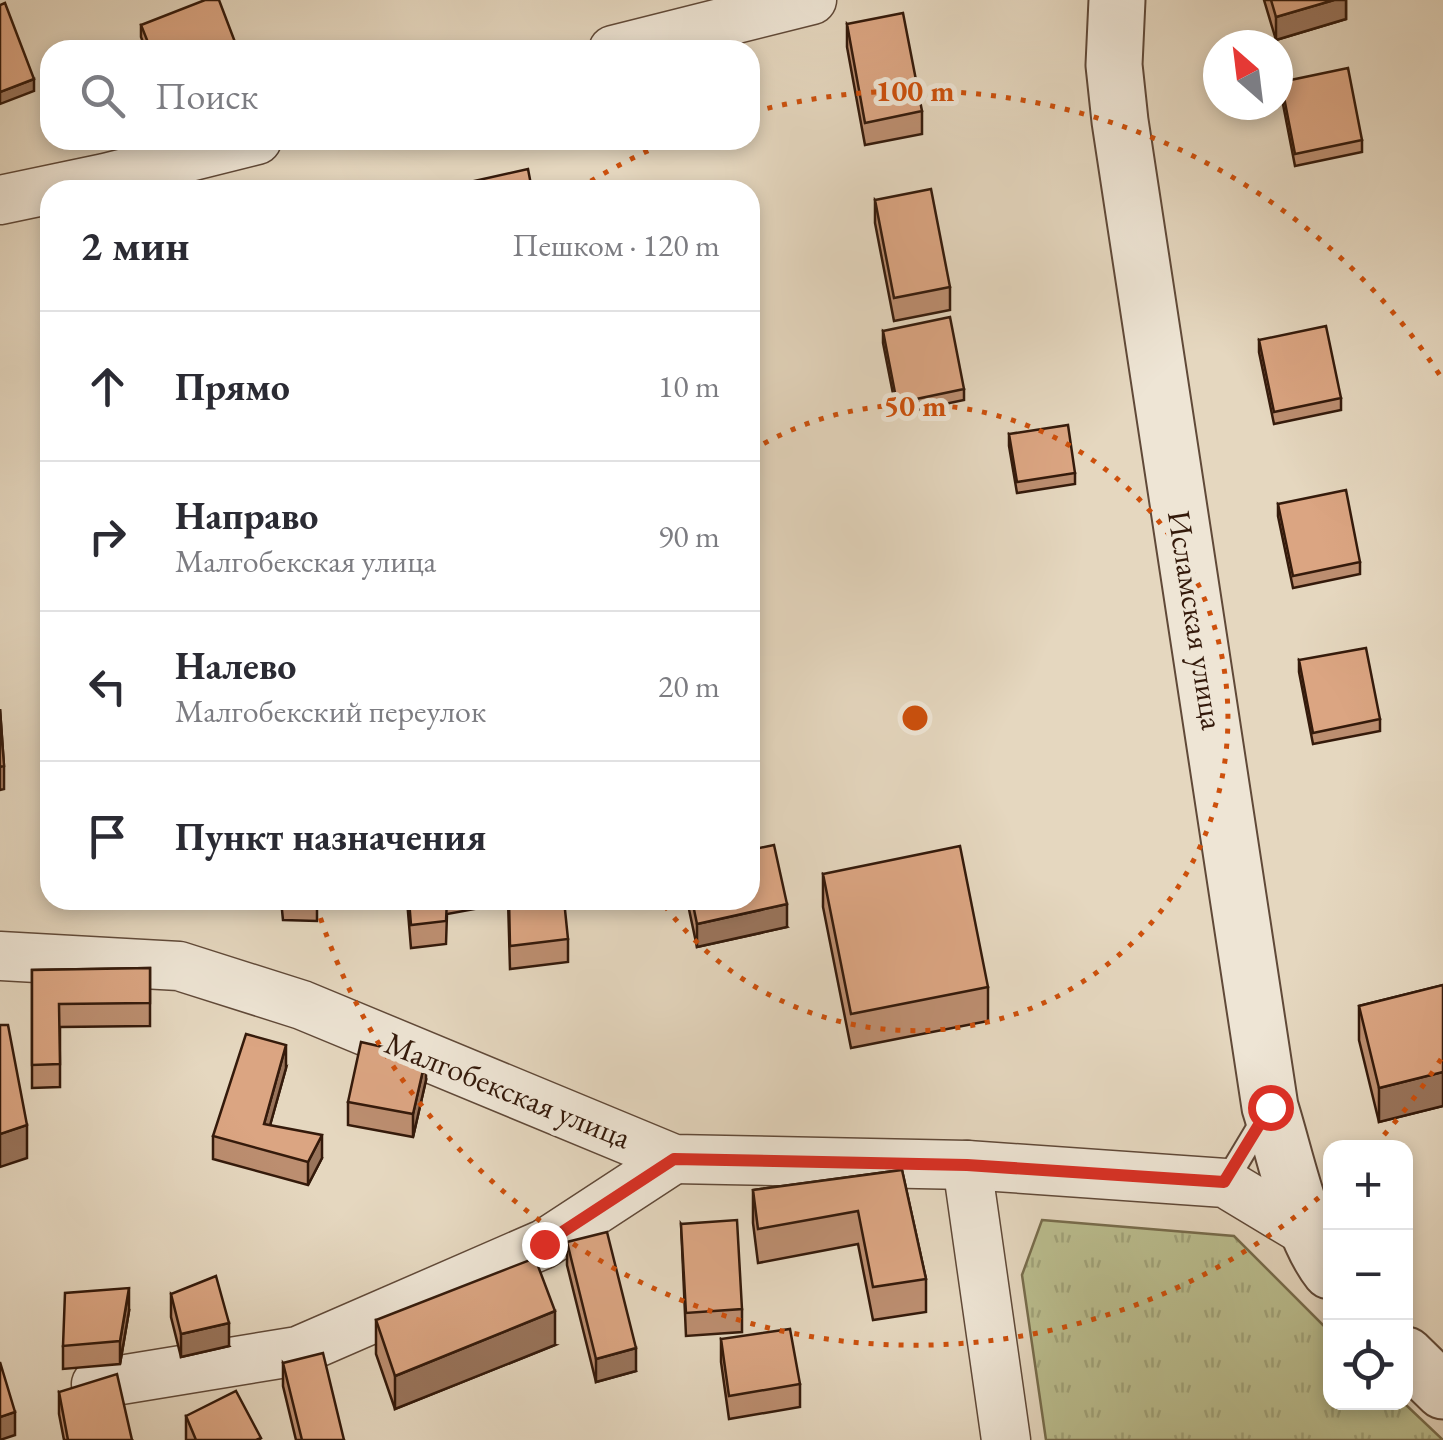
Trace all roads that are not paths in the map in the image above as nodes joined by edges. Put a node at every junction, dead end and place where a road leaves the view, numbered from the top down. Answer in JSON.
{"nodes":[{"id":1,"x":812,"y":0,"type":"edge"},
{"id":2,"x":1116,"y":0,"type":"edge"},
{"id":3,"x":654,"y":40,"type":"edge"},
{"id":4,"x":217,"y":150,"type":"edge"},
{"id":5,"x":95,"y":180,"type":"edge"},
{"id":6,"x":40,"y":192,"type":"edge"},
{"id":7,"x":0,"y":200,"type":"edge"},
{"id":8,"x":0,"y":956,"type":"edge"},
{"id":9,"x":1270,"y":1107,"type":"junction"},
{"id":10,"x":674,"y":1159,"type":"junction"},
{"id":11,"x":967,"y":1165,"type":"junction"},
{"id":12,"x":1224,"y":1182,"type":"junction"},
{"id":13,"x":1320,"y":1252,"type":"edge"},
{"id":14,"x":96,"y":1384,"type":"edge"},
{"id":15,"x":1006,"y":1440,"type":"edge"}],
"edges":[{"from":1,"to":3,"type":"street"},
{"from":2,"to":9,"type":"street","name":"Исламская улица"},
{"from":4,"to":5,"type":"street"},
{"from":6,"to":7,"type":"street"},
{"from":8,"to":10,"type":"street","name":"Малгобекская улица"},
{"from":9,"to":12,"type":"lane"},
{"from":9,"to":13,"type":"street","name":"Исламская улица"},
{"from":10,"to":11,"type":"street","name":"Малгобекская улица"},
{"from":10,"to":14,"type":"street"},
{"from":11,"to":12,"type":"street","name":"Малгобекская улица"},
{"from":11,"to":15,"type":"street"},
{"from":12,"to":13,"type":"street","name":"Малгобекская улица"}]}
